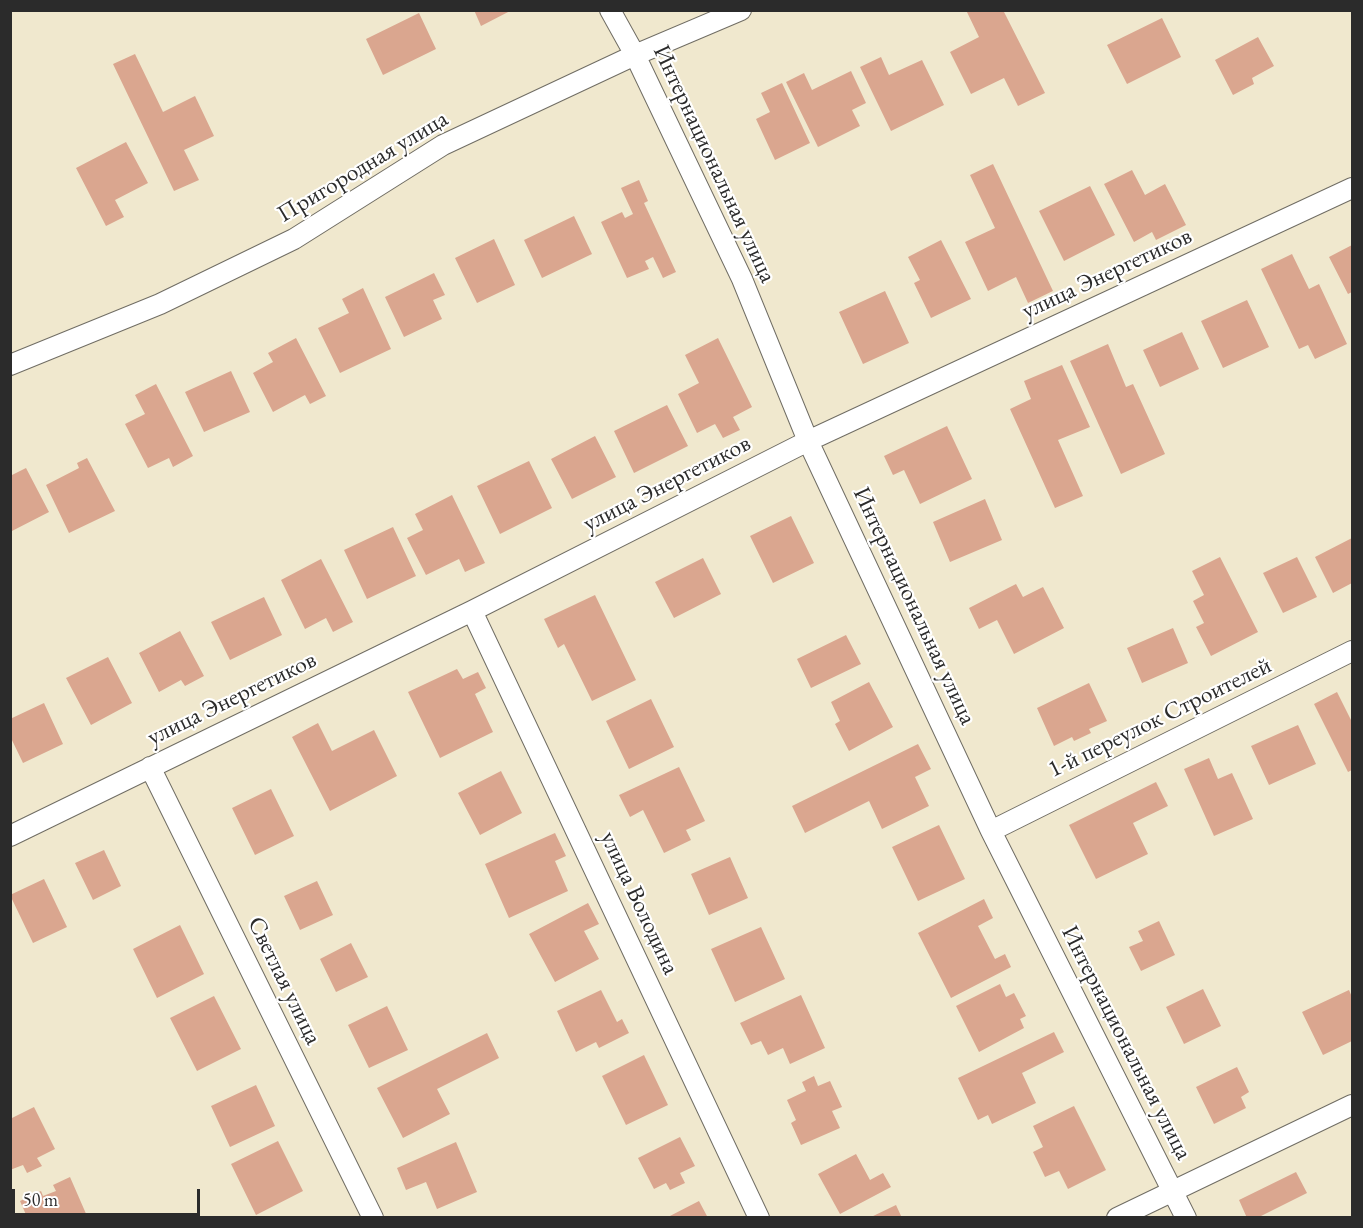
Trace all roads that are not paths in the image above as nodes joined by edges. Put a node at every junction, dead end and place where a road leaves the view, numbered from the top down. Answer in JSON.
{"nodes":[{"id":1,"x":610,"y":10,"type":"edge"},
{"id":2,"x":741,"y":10,"type":"edge"},
{"id":3,"x":635,"y":56,"type":"junction"},
{"id":4,"x":1353,"y":188,"type":"edge"},
{"id":5,"x":10,"y":365,"type":"edge"},
{"id":6,"x":808,"y":441,"type":"junction"},
{"id":7,"x":472,"y":611,"type":"junction"},
{"id":8,"x":1353,"y":651,"type":"edge"},
{"id":9,"x":150,"y":767,"type":"junction"},
{"id":10,"x":991,"y":831,"type":"junction"},
{"id":11,"x":10,"y":836,"type":"edge"},
{"id":12,"x":1353,"y":1105,"type":"edge"},
{"id":13,"x":1172,"y":1190,"type":"junction"},
{"id":14,"x":373,"y":1218,"type":"edge"},
{"id":15,"x":759,"y":1218,"type":"edge"},
{"id":16,"x":1117,"y":1218,"type":"edge"},
{"id":17,"x":1186,"y":1218,"type":"edge"}],
"edges":[{"from":1,"to":3,"type":"street","name":"Интернациональная улица"},
{"from":2,"to":3,"type":"street","name":"Пригородная улица"},
{"from":3,"to":5,"type":"street","name":"Пригородная улица"},
{"from":3,"to":6,"type":"street","name":"Интернациональная улица"},
{"from":4,"to":6,"type":"street","name":"улица Энергетиков"},
{"from":6,"to":7,"type":"street","name":"улица Энергетиков"},
{"from":6,"to":10,"type":"street","name":"Интернациональная улица"},
{"from":7,"to":9,"type":"street","name":"улица Энергетиков"},
{"from":7,"to":15,"type":"street","name":"улица Володина"},
{"from":8,"to":10,"type":"street","name":"1-й переулок Строителей"},
{"from":9,"to":11,"type":"street","name":"улица Энергетиков"},
{"from":9,"to":14,"type":"street","name":"Светлая улица"},
{"from":10,"to":13,"type":"street","name":"Интернациональная улица"},
{"from":12,"to":13,"type":"street"},
{"from":13,"to":16,"type":"street"},
{"from":13,"to":17,"type":"street","name":"Интернациональная улица"}]}
